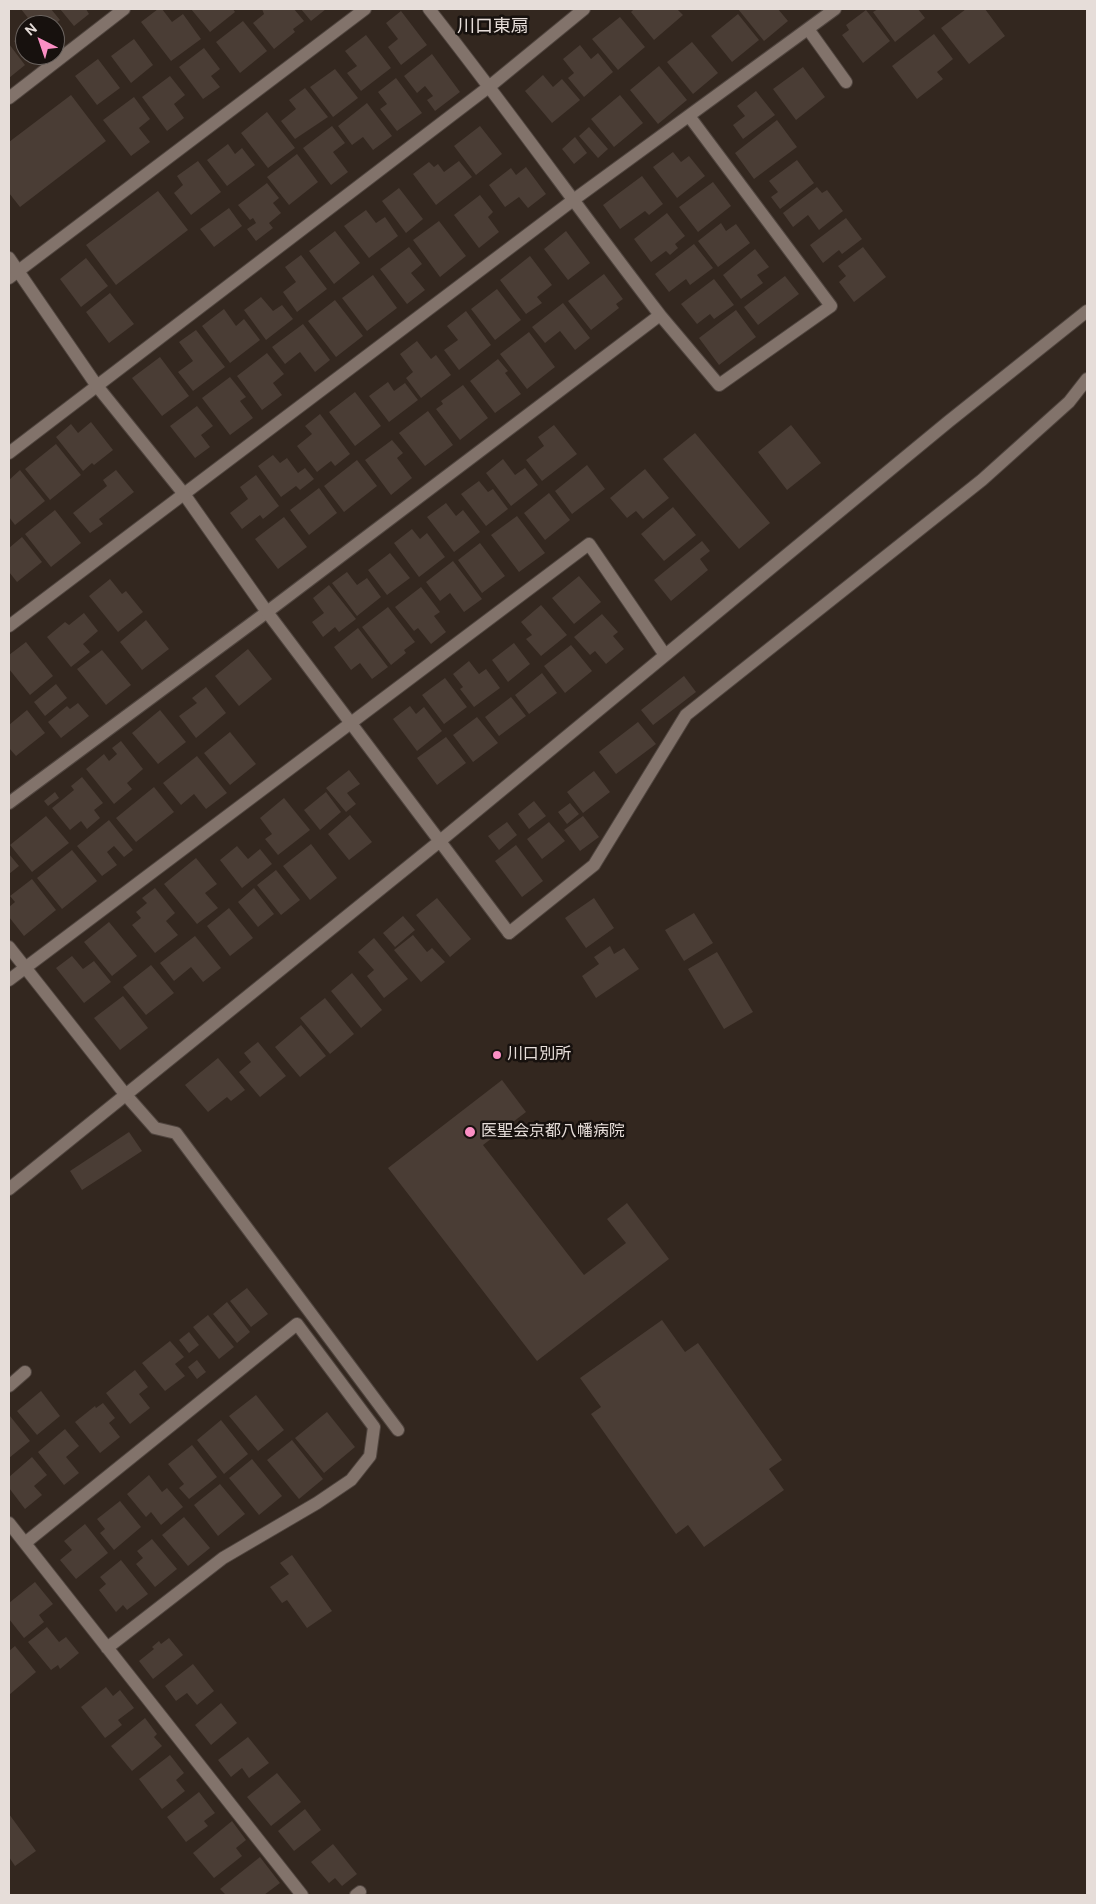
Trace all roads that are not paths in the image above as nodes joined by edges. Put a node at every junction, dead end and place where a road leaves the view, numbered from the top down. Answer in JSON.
{"nodes":[{"id":1,"x":124,"y":9,"type":"edge"},
{"id":2,"x":365,"y":9,"type":"edge"},
{"id":3,"x":429,"y":9,"type":"edge"},
{"id":4,"x":584,"y":9,"type":"edge"},
{"id":5,"x":835,"y":9,"type":"edge"},
{"id":6,"x":808,"y":29,"type":"junction"},
{"id":7,"x":846,"y":82,"type":"dead end"},
{"id":8,"x":490,"y":86,"type":"junction"},
{"id":9,"x":9,"y":98,"type":"edge"},
{"id":10,"x":689,"y":116,"type":"junction"},
{"id":11,"x":572,"y":202,"type":"junction"},
{"id":12,"x":9,"y":258,"type":"edge"},
{"id":13,"x":14,"y":274,"type":"edge"},
{"id":14,"x":1087,"y":311,"type":"edge"},
{"id":15,"x":660,"y":315,"type":"junction"},
{"id":16,"x":1087,"y":379,"type":"edge"},
{"id":17,"x":97,"y":386,"type":"junction"},
{"id":18,"x":9,"y":453,"type":"edge"},
{"id":19,"x":184,"y":494,"type":"junction"},
{"id":20,"x":267,"y":612,"type":"junction"},
{"id":21,"x":9,"y":626,"type":"edge"},
{"id":22,"x":665,"y":655,"type":"junction"},
{"id":23,"x":351,"y":725,"type":"junction"},
{"id":24,"x":9,"y":803,"type":"edge"},
{"id":25,"x":440,"y":841,"type":"junction"},
{"id":26,"x":9,"y":947,"type":"edge"},
{"id":27,"x":25,"y":968,"type":"junction"},
{"id":28,"x":9,"y":980,"type":"edge"},
{"id":29,"x":126,"y":1094,"type":"junction"},
{"id":30,"x":9,"y":1189,"type":"edge"},
{"id":31,"x":25,"y":1372,"type":"dead end"},
{"id":32,"x":9,"y":1386,"type":"edge"},
{"id":33,"x":398,"y":1430,"type":"dead end"},
{"id":34,"x":9,"y":1522,"type":"edge"},
{"id":35,"x":25,"y":1543,"type":"junction"},
{"id":36,"x":107,"y":1648,"type":"junction"},
{"id":37,"x":302,"y":1895,"type":"edge"}],
"edges":[{"from":1,"to":9,"type":"street"},
{"from":2,"to":13,"type":"street"},
{"from":3,"to":8,"type":"street"},
{"from":4,"to":8,"type":"street"},
{"from":5,"to":6,"type":"street"},
{"from":6,"to":7,"type":"street"},
{"from":6,"to":10,"type":"street"},
{"from":8,"to":11,"type":"street"},
{"from":8,"to":17,"type":"street"},
{"from":10,"to":11,"type":"street"},
{"from":10,"to":15,"type":"street"},
{"from":11,"to":15,"type":"street"},
{"from":11,"to":19,"type":"street"},
{"from":12,"to":13,"type":"street"},
{"from":13,"to":17,"type":"street"},
{"from":14,"to":22,"type":"street"},
{"from":15,"to":20,"type":"street"},
{"from":16,"to":25,"type":"street"},
{"from":17,"to":18,"type":"street"},
{"from":17,"to":19,"type":"street"},
{"from":19,"to":20,"type":"street"},
{"from":19,"to":21,"type":"street"},
{"from":20,"to":23,"type":"street"},
{"from":20,"to":24,"type":"street"},
{"from":22,"to":23,"type":"street"},
{"from":22,"to":25,"type":"street"},
{"from":23,"to":25,"type":"street"},
{"from":23,"to":27,"type":"street"},
{"from":25,"to":29,"type":"street"},
{"from":26,"to":27,"type":"street"},
{"from":27,"to":28,"type":"street"},
{"from":27,"to":29,"type":"street"},
{"from":29,"to":30,"type":"street"},
{"from":29,"to":33,"type":"street"},
{"from":31,"to":32,"type":"street"},
{"from":34,"to":35,"type":"street"},
{"from":35,"to":36,"type":"street"},
{"from":35,"to":36,"type":"street"},
{"from":36,"to":37,"type":"street"}]}
